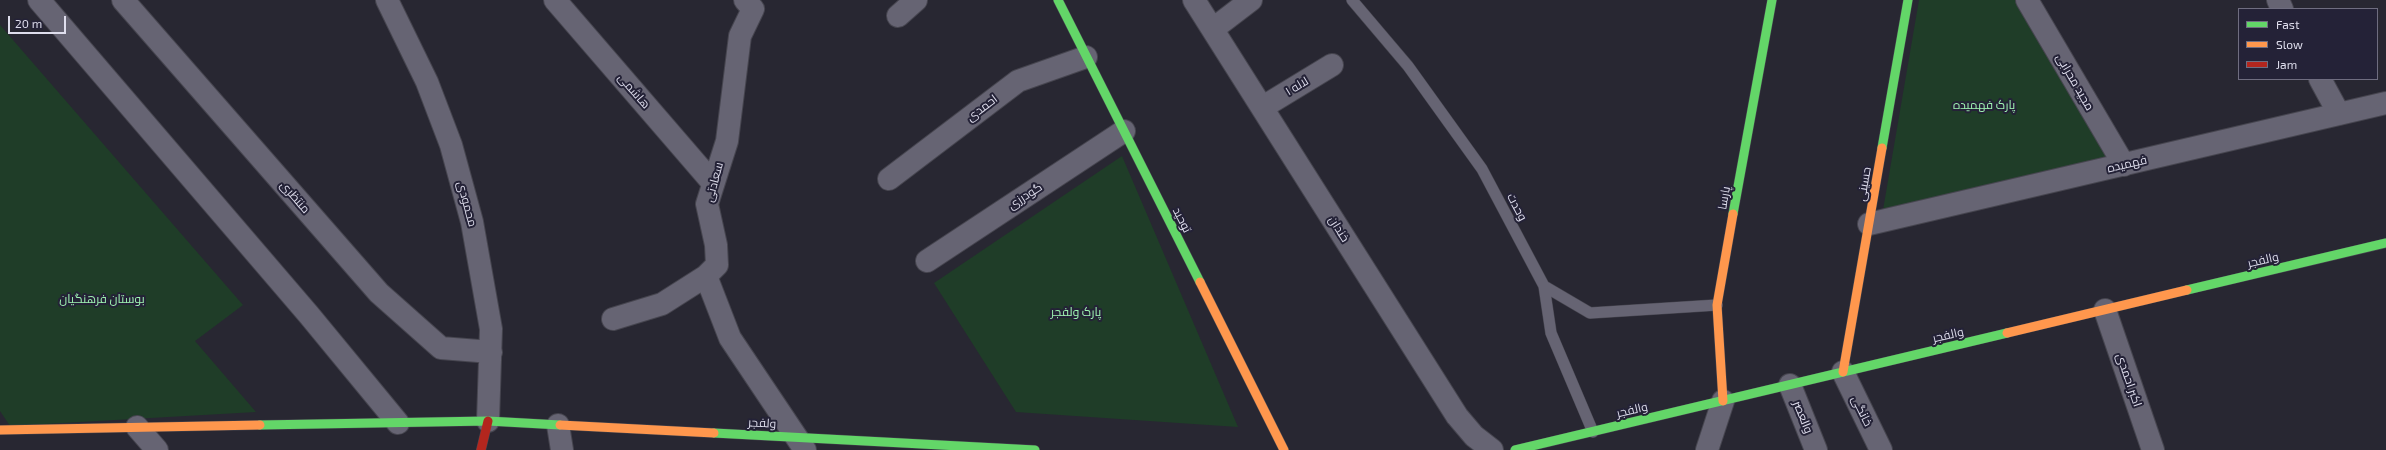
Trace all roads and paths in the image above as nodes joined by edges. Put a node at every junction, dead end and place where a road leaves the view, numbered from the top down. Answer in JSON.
{"nodes":[{"id":1,"x":39,"y":0,"type":"edge"},
{"id":2,"x":123,"y":0,"type":"edge"},
{"id":3,"x":387,"y":0,"type":"edge"},
{"id":4,"x":556,"y":0,"type":"edge"},
{"id":5,"x":916,"y":0,"type":"edge"},
{"id":6,"x":1058,"y":0,"type":"edge"},
{"id":7,"x":1194,"y":0,"type":"edge"},
{"id":8,"x":1251,"y":0,"type":"edge"},
{"id":9,"x":1352,"y":0,"type":"edge"},
{"id":10,"x":1772,"y":0,"type":"edge"},
{"id":11,"x":1908,"y":0,"type":"edge"},
{"id":12,"x":2027,"y":0,"type":"edge"},
{"id":13,"x":749,"y":4,"type":"edge"},
{"id":14,"x":898,"y":16,"type":"dead end"},
{"id":15,"x":1213,"y":29,"type":"junction"},
{"id":16,"x":1086,"y":57,"type":"junction"},
{"id":17,"x":1332,"y":65,"type":"dead end"},
{"id":18,"x":2321,"y":80,"type":"edge"},
{"id":19,"x":2386,"y":103,"type":"edge"},
{"id":20,"x":1263,"y":107,"type":"junction"},
{"id":21,"x":2339,"y":114,"type":"junction"},
{"id":22,"x":1124,"y":131,"type":"junction"},
{"id":23,"x":2124,"y":165,"type":"junction"},
{"id":24,"x":888,"y":180,"type":"dead end"},
{"id":25,"x":712,"y":182,"type":"junction"},
{"id":26,"x":1869,"y":224,"type":"junction"},
{"id":27,"x":2386,"y":243,"type":"edge"},
{"id":28,"x":927,"y":261,"type":"dead end"},
{"id":29,"x":706,"y":276,"type":"junction"},
{"id":30,"x":1544,"y":286,"type":"junction"},
{"id":31,"x":1717,"y":305,"type":"junction"},
{"id":32,"x":2105,"y":310,"type":"junction"},
{"id":33,"x":613,"y":319,"type":"dead end"},
{"id":34,"x":491,"y":352,"type":"junction"},
{"id":35,"x":1843,"y":372,"type":"junction"},
{"id":36,"x":1790,"y":385,"type":"junction"},
{"id":37,"x":1723,"y":401,"type":"junction"},
{"id":38,"x":488,"y":421,"type":"junction"},
{"id":39,"x":398,"y":422,"type":"junction"},
{"id":40,"x":558,"y":425,"type":"junction"},
{"id":41,"x":3,"y":426,"type":"edge"},
{"id":42,"x":137,"y":427,"type":"junction"},
{"id":43,"x":1593,"y":432,"type":"junction"},
{"id":44,"x":800,"y":444,"type":"edge"},
{"id":45,"x":905,"y":446,"type":"edge"},
{"id":46,"x":157,"y":450,"type":"edge"},
{"id":47,"x":481,"y":450,"type":"edge"},
{"id":48,"x":562,"y":450,"type":"edge"},
{"id":49,"x":1035,"y":450,"type":"edge"},
{"id":50,"x":1284,"y":450,"type":"edge"},
{"id":51,"x":1492,"y":450,"type":"edge"},
{"id":52,"x":1515,"y":450,"type":"edge"},
{"id":53,"x":1708,"y":450,"type":"edge"},
{"id":54,"x":1816,"y":450,"type":"edge"},
{"id":55,"x":1881,"y":450,"type":"edge"},
{"id":56,"x":2153,"y":450,"type":"edge"}],
"edges":[{"from":1,"to":39,"type":"street"},
{"from":2,"to":34,"type":"street","name":"منتظری"},
{"from":3,"to":34,"type":"street","name":"محمودی"},
{"from":4,"to":25,"type":"street","name":"هاشمی"},
{"from":5,"to":14,"type":"street"},
{"from":6,"to":16,"type":"street","name":"توحید"},
{"from":7,"to":15,"type":"street","name":"خندان"},
{"from":8,"to":15,"type":"street"},
{"from":9,"to":30,"type":"lane","name":"وحدت"},
{"from":10,"to":31,"type":"street","name":"پارسا"},
{"from":11,"to":26,"type":"street","name":"حسینی"},
{"from":12,"to":23,"type":"street","name":"مجید محرابی"},
{"from":13,"to":25,"type":"street","name":"سعادتی"},
{"from":15,"to":20,"type":"street","name":"خندان"},
{"from":16,"to":22,"type":"street","name":"توحید"},
{"from":16,"to":24,"type":"street","name":"احمدی"},
{"from":17,"to":20,"type":"street","name":"لاله ۱"},
{"from":18,"to":21,"type":"street"},
{"from":19,"to":21,"type":"street","name":"فهمیده"},
{"from":20,"to":51,"type":"street","name":"خندان"},
{"from":21,"to":23,"type":"street","name":"فهمیده"},
{"from":22,"to":28,"type":"street","name":"گودرزی"},
{"from":22,"to":50,"type":"street","name":"توحید"},
{"from":23,"to":26,"type":"street","name":"فهمیده"},
{"from":25,"to":29,"type":"street","name":"سعادتی"},
{"from":26,"to":35,"type":"street","name":"حسینی"},
{"from":27,"to":32,"type":"street","name":"والفجر"},
{"from":29,"to":33,"type":"street","name":"سعادتی"},
{"from":29,"to":44,"type":"street"},
{"from":30,"to":31,"type":"lane"},
{"from":30,"to":43,"type":"lane"},
{"from":31,"to":37,"type":"street","name":"پارسا"},
{"from":32,"to":35,"type":"street","name":"والفجر"},
{"from":32,"to":56,"type":"street","name":"اکبر احمدی"},
{"from":34,"to":38,"type":"street","name":"محمودی"},
{"from":35,"to":36,"type":"street","name":"والفجر"},
{"from":35,"to":55,"type":"street","name":"خانگی"},
{"from":36,"to":37,"type":"street","name":"والفجر"},
{"from":36,"to":54,"type":"street","name":"والعصر"},
{"from":37,"to":43,"type":"street","name":"والفجر"},
{"from":37,"to":53,"type":"street"},
{"from":38,"to":39,"type":"street","name":"ولفجر"},
{"from":38,"to":40,"type":"street","name":"ولفجر"},
{"from":38,"to":47,"type":"street"},
{"from":39,"to":42,"type":"street","name":"ولفجر"},
{"from":40,"to":44,"type":"street","name":"ولفجر"},
{"from":40,"to":48,"type":"street"},
{"from":41,"to":42,"type":"street","name":"ولفجر"},
{"from":42,"to":46,"type":"street"},
{"from":43,"to":52,"type":"street","name":"والفجر"},
{"from":44,"to":45,"type":"street","name":"ولفجر"},
{"from":45,"to":49,"type":"street","name":"ولفجر"}]}
